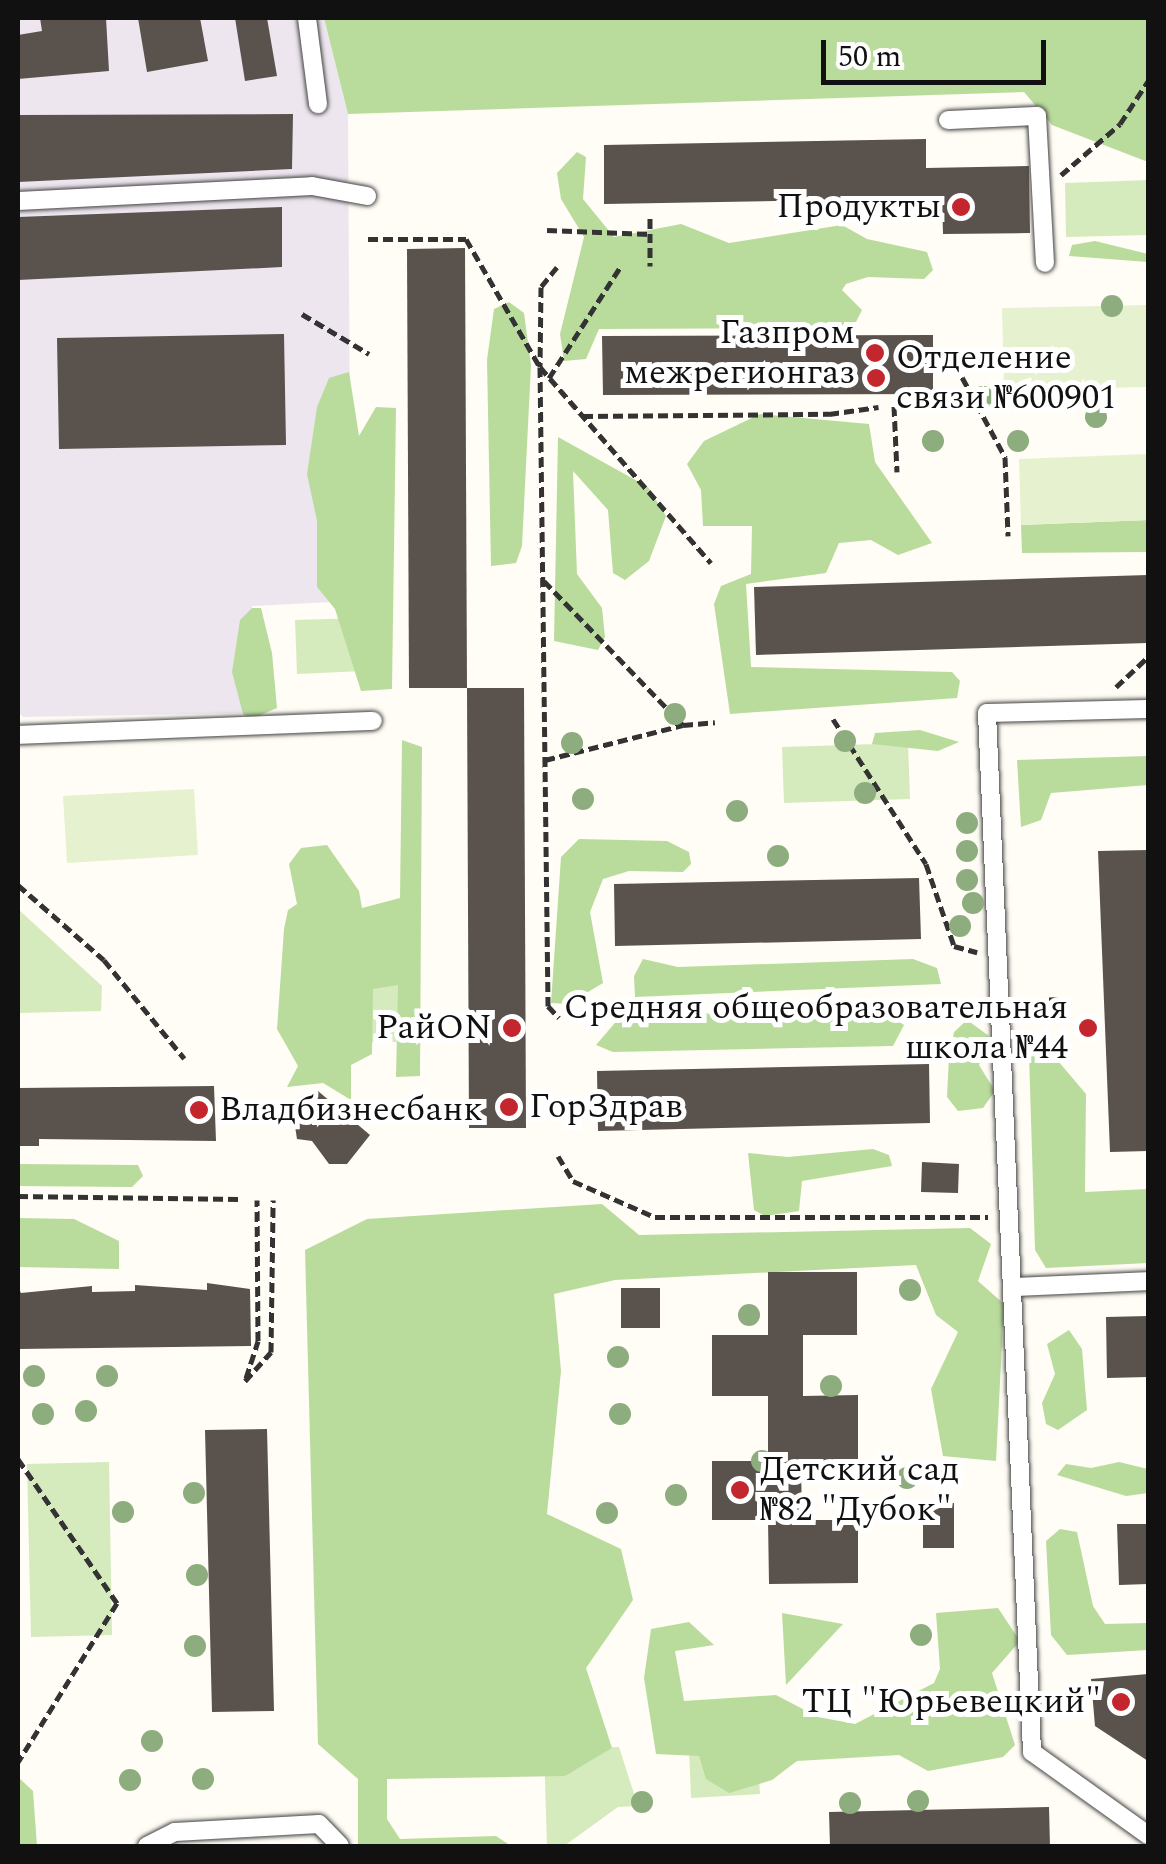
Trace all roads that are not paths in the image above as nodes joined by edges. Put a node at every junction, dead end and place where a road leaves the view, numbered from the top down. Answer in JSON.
{"nodes":[{"id":1,"x":307,"y":18,"type":"edge"},
{"id":2,"x":318,"y":104,"type":"dead end"},
{"id":3,"x":948,"y":120,"type":"dead end"},
{"id":4,"x":367,"y":196,"type":"dead end"},
{"id":5,"x":18,"y":200,"type":"edge"},
{"id":6,"x":1045,"y":263,"type":"dead end"},
{"id":7,"x":1148,"y":709,"type":"edge"},
{"id":8,"x":373,"y":721,"type":"dead end"},
{"id":9,"x":18,"y":735,"type":"edge"},
{"id":10,"x":1148,"y":1281,"type":"edge"},
{"id":11,"x":1013,"y":1287,"type":"junction"},
{"id":12,"x":1148,"y":1835,"type":"edge"},
{"id":13,"x":148,"y":1846,"type":"edge"},
{"id":14,"x":340,"y":1846,"type":"edge"}],
"edges":[{"from":1,"to":2,"type":"lane"},
{"from":3,"to":6,"type":"lane"},
{"from":4,"to":5,"type":"lane"},
{"from":7,"to":11,"type":"lane"},
{"from":8,"to":9,"type":"lane"},
{"from":10,"to":11,"type":"lane"},
{"from":11,"to":12,"type":"lane"},
{"from":13,"to":14,"type":"lane"}]}
